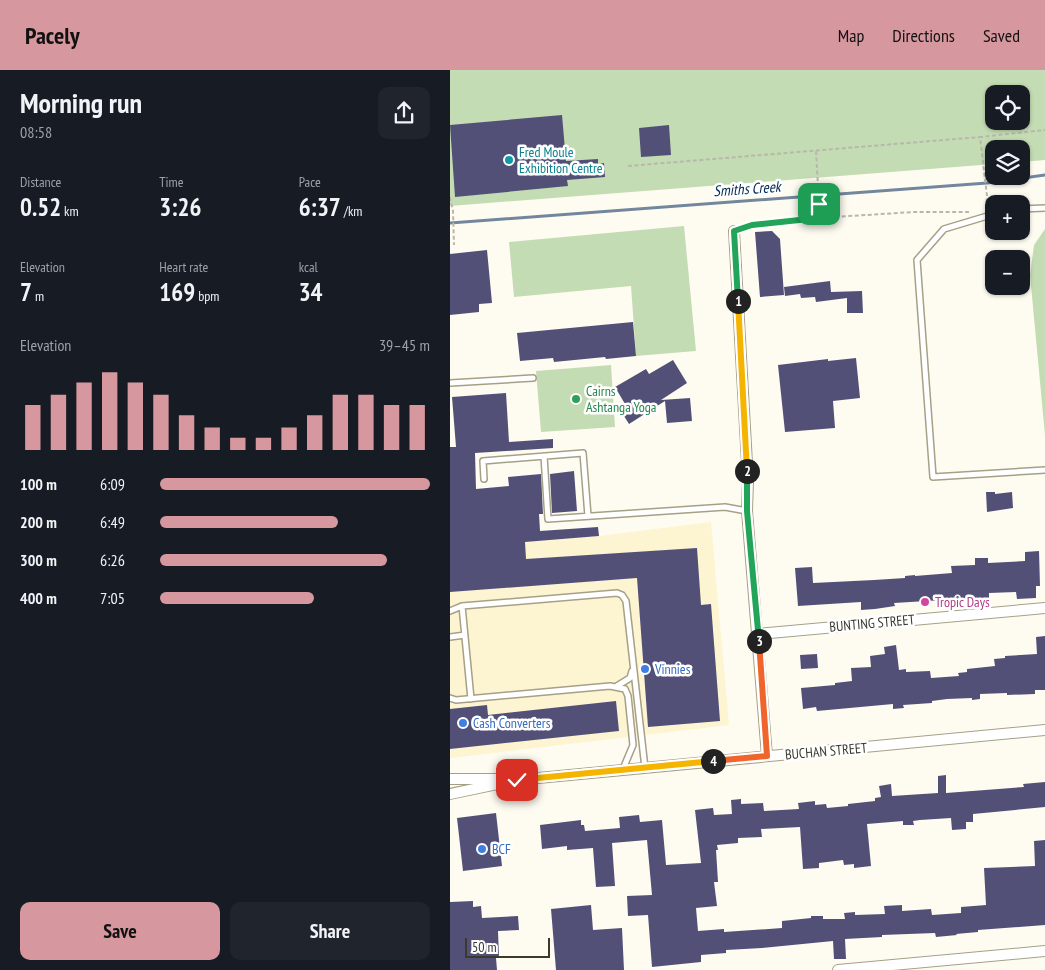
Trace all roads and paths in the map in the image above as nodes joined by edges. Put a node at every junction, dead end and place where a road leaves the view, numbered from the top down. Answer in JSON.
{"nodes":[{"id":1,"x":1045,"y":130,"type":"edge"},
{"id":2,"x":980,"y":138,"type":"junction"},
{"id":3,"x":816,"y":151,"type":"junction"},
{"id":4,"x":628,"y":166,"type":"dead end"},
{"id":5,"x":987,"y":195,"type":"edge"},
{"id":6,"x":450,"y":197,"type":"edge"},
{"id":7,"x":1045,"y":208,"type":"edge"},
{"id":8,"x":1030,"y":209,"type":"edge"},
{"id":9,"x":977,"y":212,"type":"dead end"},
{"id":10,"x":985,"y":217,"type":"edge"},
{"id":11,"x":818,"y":218,"type":"junction"},
{"id":12,"x":734,"y":231,"type":"joint"},
{"id":13,"x":454,"y":245,"type":"dead end"},
{"id":14,"x":533,"y":378,"type":"dead end"},
{"id":15,"x":450,"y":383,"type":"edge"},
{"id":16,"x":544,"y":456,"type":"junction"},
{"id":17,"x":1045,"y":470,"type":"edge"},
{"id":18,"x":484,"y":479,"type":"dead end"},
{"id":19,"x":747,"y":511,"type":"junction"},
{"id":20,"x":588,"y":516,"type":"junction"},
{"id":21,"x":462,"y":606,"type":"junction"},
{"id":22,"x":1045,"y":608,"type":"edge"},
{"id":23,"x":450,"y":611,"type":"edge"},
{"id":24,"x":758,"y":634,"type":"junction"},
{"id":25,"x":465,"y":635,"type":"junction"},
{"id":26,"x":450,"y":637,"type":"edge"},
{"id":27,"x":633,"y":668,"type":"junction"},
{"id":28,"x":617,"y":686,"type":"junction"},
{"id":29,"x":450,"y":698,"type":"edge"},
{"id":30,"x":471,"y":699,"type":"junction"},
{"id":31,"x":1045,"y":730,"type":"edge"},
{"id":32,"x":767,"y":756,"type":"junction"},
{"id":33,"x":644,"y":768,"type":"junction"},
{"id":34,"x":623,"y":770,"type":"junction"},
{"id":35,"x":450,"y":779,"type":"edge"},
{"id":36,"x":517,"y":780,"type":"junction"},
{"id":37,"x":450,"y":794,"type":"edge"},
{"id":38,"x":1045,"y":951,"type":"edge"},
{"id":39,"x":838,"y":970,"type":"edge"}],
"edges":[{"from":1,"to":2,"type":"path"},
{"from":2,"to":3,"type":"path"},
{"from":2,"to":5,"type":"path"},
{"from":3,"to":4,"type":"path"},
{"from":3,"to":11,"type":"path"},
{"from":6,"to":13,"type":"path"},
{"from":7,"to":8,"type":"lane"},
{"from":9,"to":11,"type":"path"},
{"from":10,"to":17,"type":"lane"},
{"from":11,"to":12,"type":"path"},
{"from":12,"to":19,"type":"street"},
{"from":14,"to":15,"type":"lane"},
{"from":16,"to":18,"type":"lane"},
{"from":16,"to":20,"type":"lane"},
{"from":16,"to":20,"type":"lane"},
{"from":19,"to":20,"type":"lane"},
{"from":19,"to":24,"type":"street"},
{"from":21,"to":23,"type":"lane"},
{"from":21,"to":25,"type":"lane"},
{"from":21,"to":27,"type":"lane"},
{"from":22,"to":24,"type":"street","name":"BUNTING STREET"},
{"from":24,"to":32,"type":"street"},
{"from":25,"to":26,"type":"lane"},
{"from":25,"to":30,"type":"lane"},
{"from":27,"to":28,"type":"lane"},
{"from":27,"to":33,"type":"lane"},
{"from":28,"to":30,"type":"lane"},
{"from":28,"to":34,"type":"lane"},
{"from":29,"to":30,"type":"lane"},
{"from":31,"to":32,"type":"street","name":"BUCHAN STREET"},
{"from":32,"to":33,"type":"street","name":"BUCHAN STREET"},
{"from":33,"to":34,"type":"street","name":"BUCHAN STREET"},
{"from":34,"to":36,"type":"street","name":"BUCHAN STREET"},
{"from":35,"to":36,"type":"street","name":"BUCHAN STREET"},
{"from":36,"to":37,"type":"street","name":"BUCHAN STREET"},
{"from":38,"to":39,"type":"street"}]}
